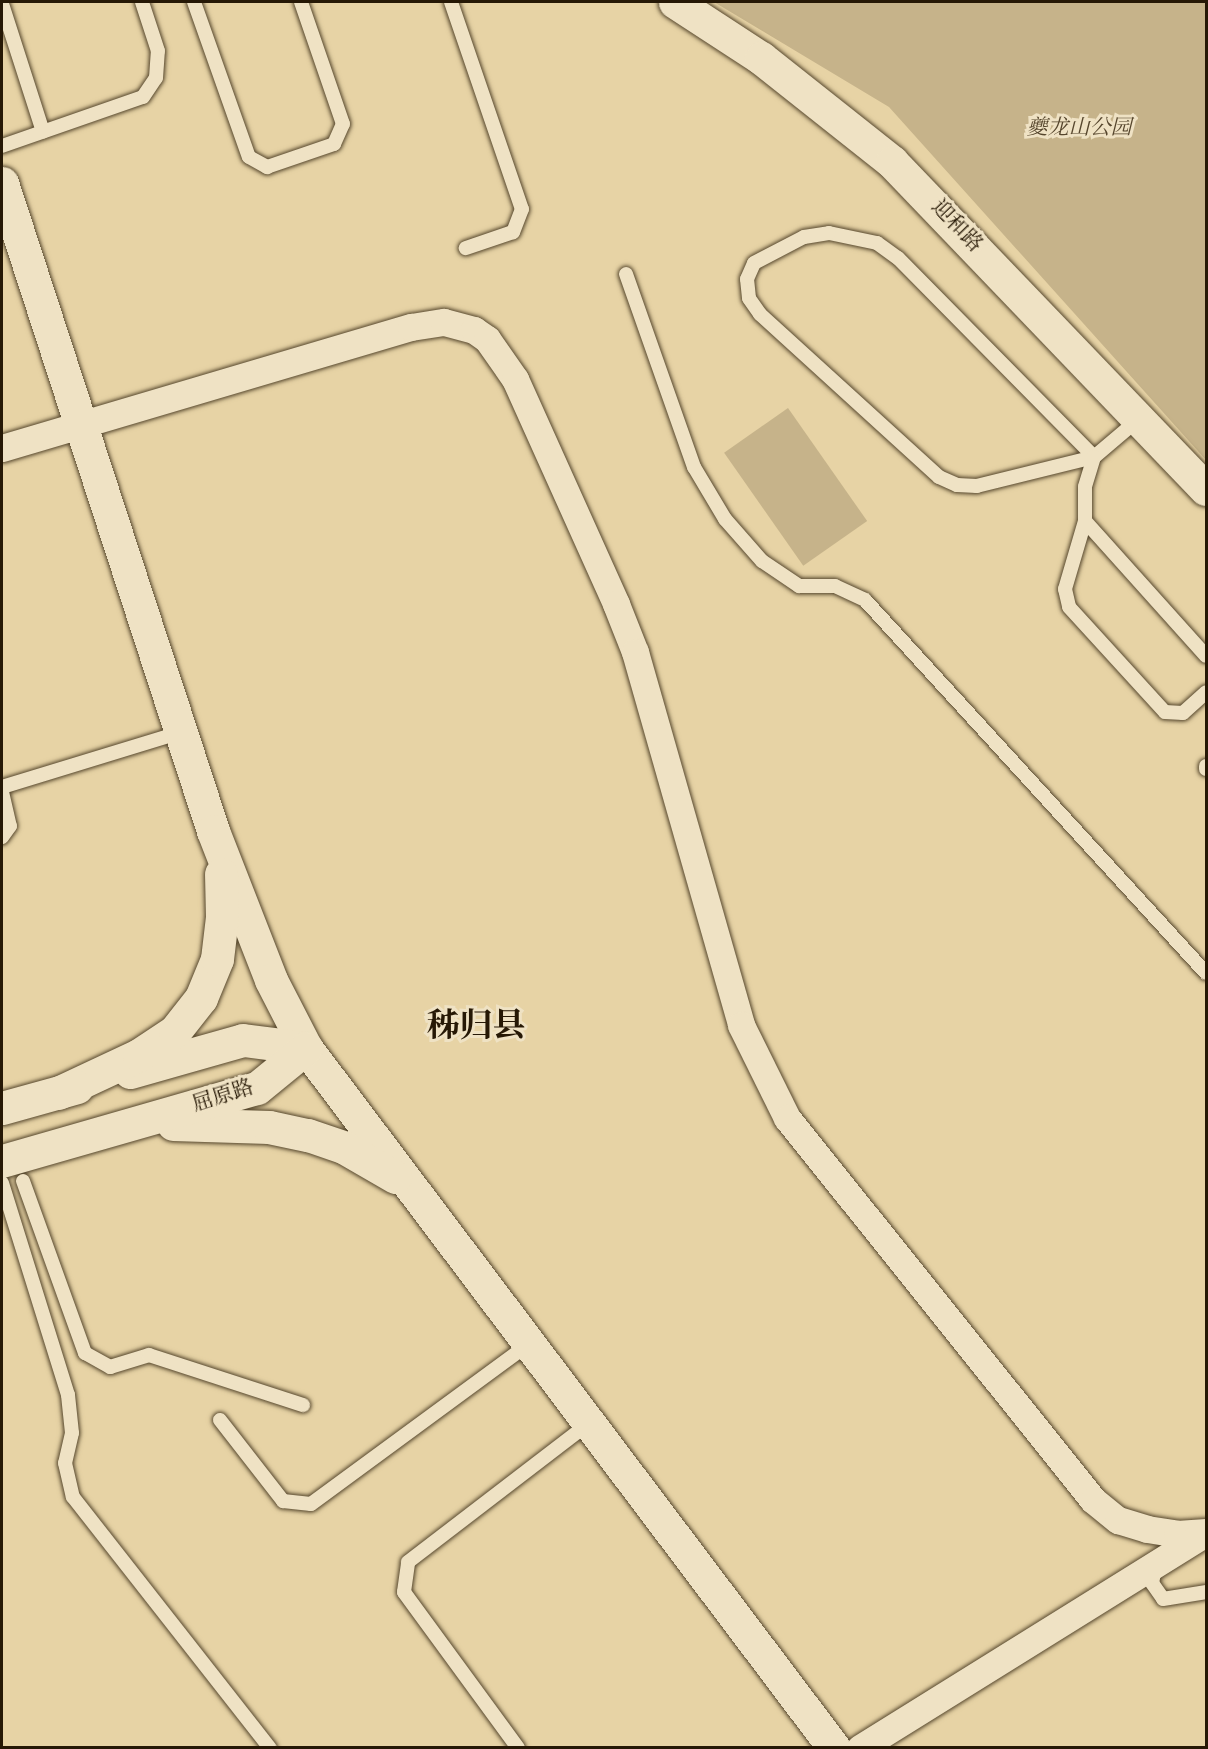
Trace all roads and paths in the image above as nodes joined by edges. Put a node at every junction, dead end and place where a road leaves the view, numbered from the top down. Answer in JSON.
{"nodes":[{"id":1,"x":142,"y":2,"type":"edge"},
{"id":2,"x":194,"y":2,"type":"edge"},
{"id":3,"x":301,"y":2,"type":"edge"},
{"id":4,"x":451,"y":2,"type":"edge"},
{"id":5,"x":675,"y":2,"type":"edge"},
{"id":6,"x":2,"y":4,"type":"edge"},
{"id":7,"x":43,"y":132,"type":"junction"},
{"id":8,"x":2,"y":146,"type":"edge"},
{"id":9,"x":2,"y":183,"type":"edge"},
{"id":10,"x":466,"y":248,"type":"dead end"},
{"id":11,"x":626,"y":274,"type":"dead end"},
{"id":12,"x":1140,"y":418,"type":"junction"},
{"id":13,"x":80,"y":425,"type":"junction"},
{"id":14,"x":2,"y":448,"type":"edge"},
{"id":15,"x":1094,"y":457,"type":"junction"},
{"id":16,"x":1206,"y":489,"type":"edge"},
{"id":17,"x":1085,"y":521,"type":"junction"},
{"id":18,"x":1206,"y":656,"type":"edge"},
{"id":19,"x":1206,"y":692,"type":"edge"},
{"id":20,"x":179,"y":733,"type":"junction"},
{"id":21,"x":2,"y":787,"type":"edge"},
{"id":22,"x":2,"y":792,"type":"edge"},
{"id":23,"x":213,"y":831,"type":"junction"},
{"id":24,"x":2,"y":837,"type":"edge"},
{"id":25,"x":1206,"y":973,"type":"edge"},
{"id":26,"x":306,"y":1048,"type":"junction"},
{"id":27,"x":58,"y":1093,"type":"junction"},
{"id":28,"x":2,"y":1096,"type":"edge"},
{"id":29,"x":2,"y":1108,"type":"edge"},
{"id":30,"x":108,"y":1131,"type":"junction"},
{"id":31,"x":12,"y":1171,"type":"edge"},
{"id":32,"x":2,"y":1183,"type":"edge"},
{"id":33,"x":413,"y":1190,"type":"junction"},
{"id":34,"x":529,"y":1344,"type":"junction"},
{"id":35,"x":303,"y":1405,"type":"dead end"},
{"id":36,"x":220,"y":1420,"type":"dead end"},
{"id":37,"x":589,"y":1423,"type":"junction"},
{"id":38,"x":1206,"y":1532,"type":"edge"},
{"id":39,"x":1156,"y":1564,"type":"junction"},
{"id":40,"x":1206,"y":1592,"type":"edge"},
{"id":41,"x":270,"y":1748,"type":"edge"},
{"id":42,"x":518,"y":1748,"type":"edge"},
{"id":43,"x":834,"y":1748,"type":"edge"},
{"id":44,"x":860,"y":1748,"type":"edge"}],
"edges":[{"from":1,"to":7,"type":"lane"},
{"from":2,"to":3,"type":"lane"},
{"from":4,"to":10,"type":"lane"},
{"from":5,"to":12,"type":"main road","name":"迎和路"},
{"from":6,"to":7,"type":"lane"},
{"from":7,"to":8,"type":"lane"},
{"from":9,"to":13,"type":"main road"},
{"from":11,"to":25,"type":"lane"},
{"from":12,"to":15,"type":"lane"},
{"from":12,"to":16,"type":"main road","name":"迎和路"},
{"from":13,"to":14,"type":"street"},
{"from":13,"to":20,"type":"main road"},
{"from":13,"to":38,"type":"street"},
{"from":15,"to":15,"type":"lane"},
{"from":15,"to":17,"type":"lane"},
{"from":17,"to":18,"type":"lane"},
{"from":17,"to":19,"type":"lane"},
{"from":20,"to":21,"type":"lane"},
{"from":20,"to":23,"type":"main road"},
{"from":22,"to":24,"type":"lane"},
{"from":23,"to":26,"type":"main road"},
{"from":23,"to":27,"type":"main road"},
{"from":26,"to":27,"type":"main road"},
{"from":26,"to":30,"type":"main road","name":"屈原路"},
{"from":26,"to":33,"type":"main road"},
{"from":27,"to":28,"type":"lane"},
{"from":27,"to":29,"type":"main road"},
{"from":30,"to":31,"type":"main road","name":"屈原路"},
{"from":30,"to":33,"type":"main road"},
{"from":31,"to":35,"type":"lane"},
{"from":32,"to":41,"type":"lane"},
{"from":33,"to":34,"type":"main road"},
{"from":34,"to":36,"type":"lane"},
{"from":34,"to":37,"type":"main road"},
{"from":37,"to":42,"type":"lane"},
{"from":37,"to":43,"type":"main road"},
{"from":38,"to":39,"type":"street"},
{"from":39,"to":40,"type":"lane"},
{"from":39,"to":44,"type":"street"}]}
